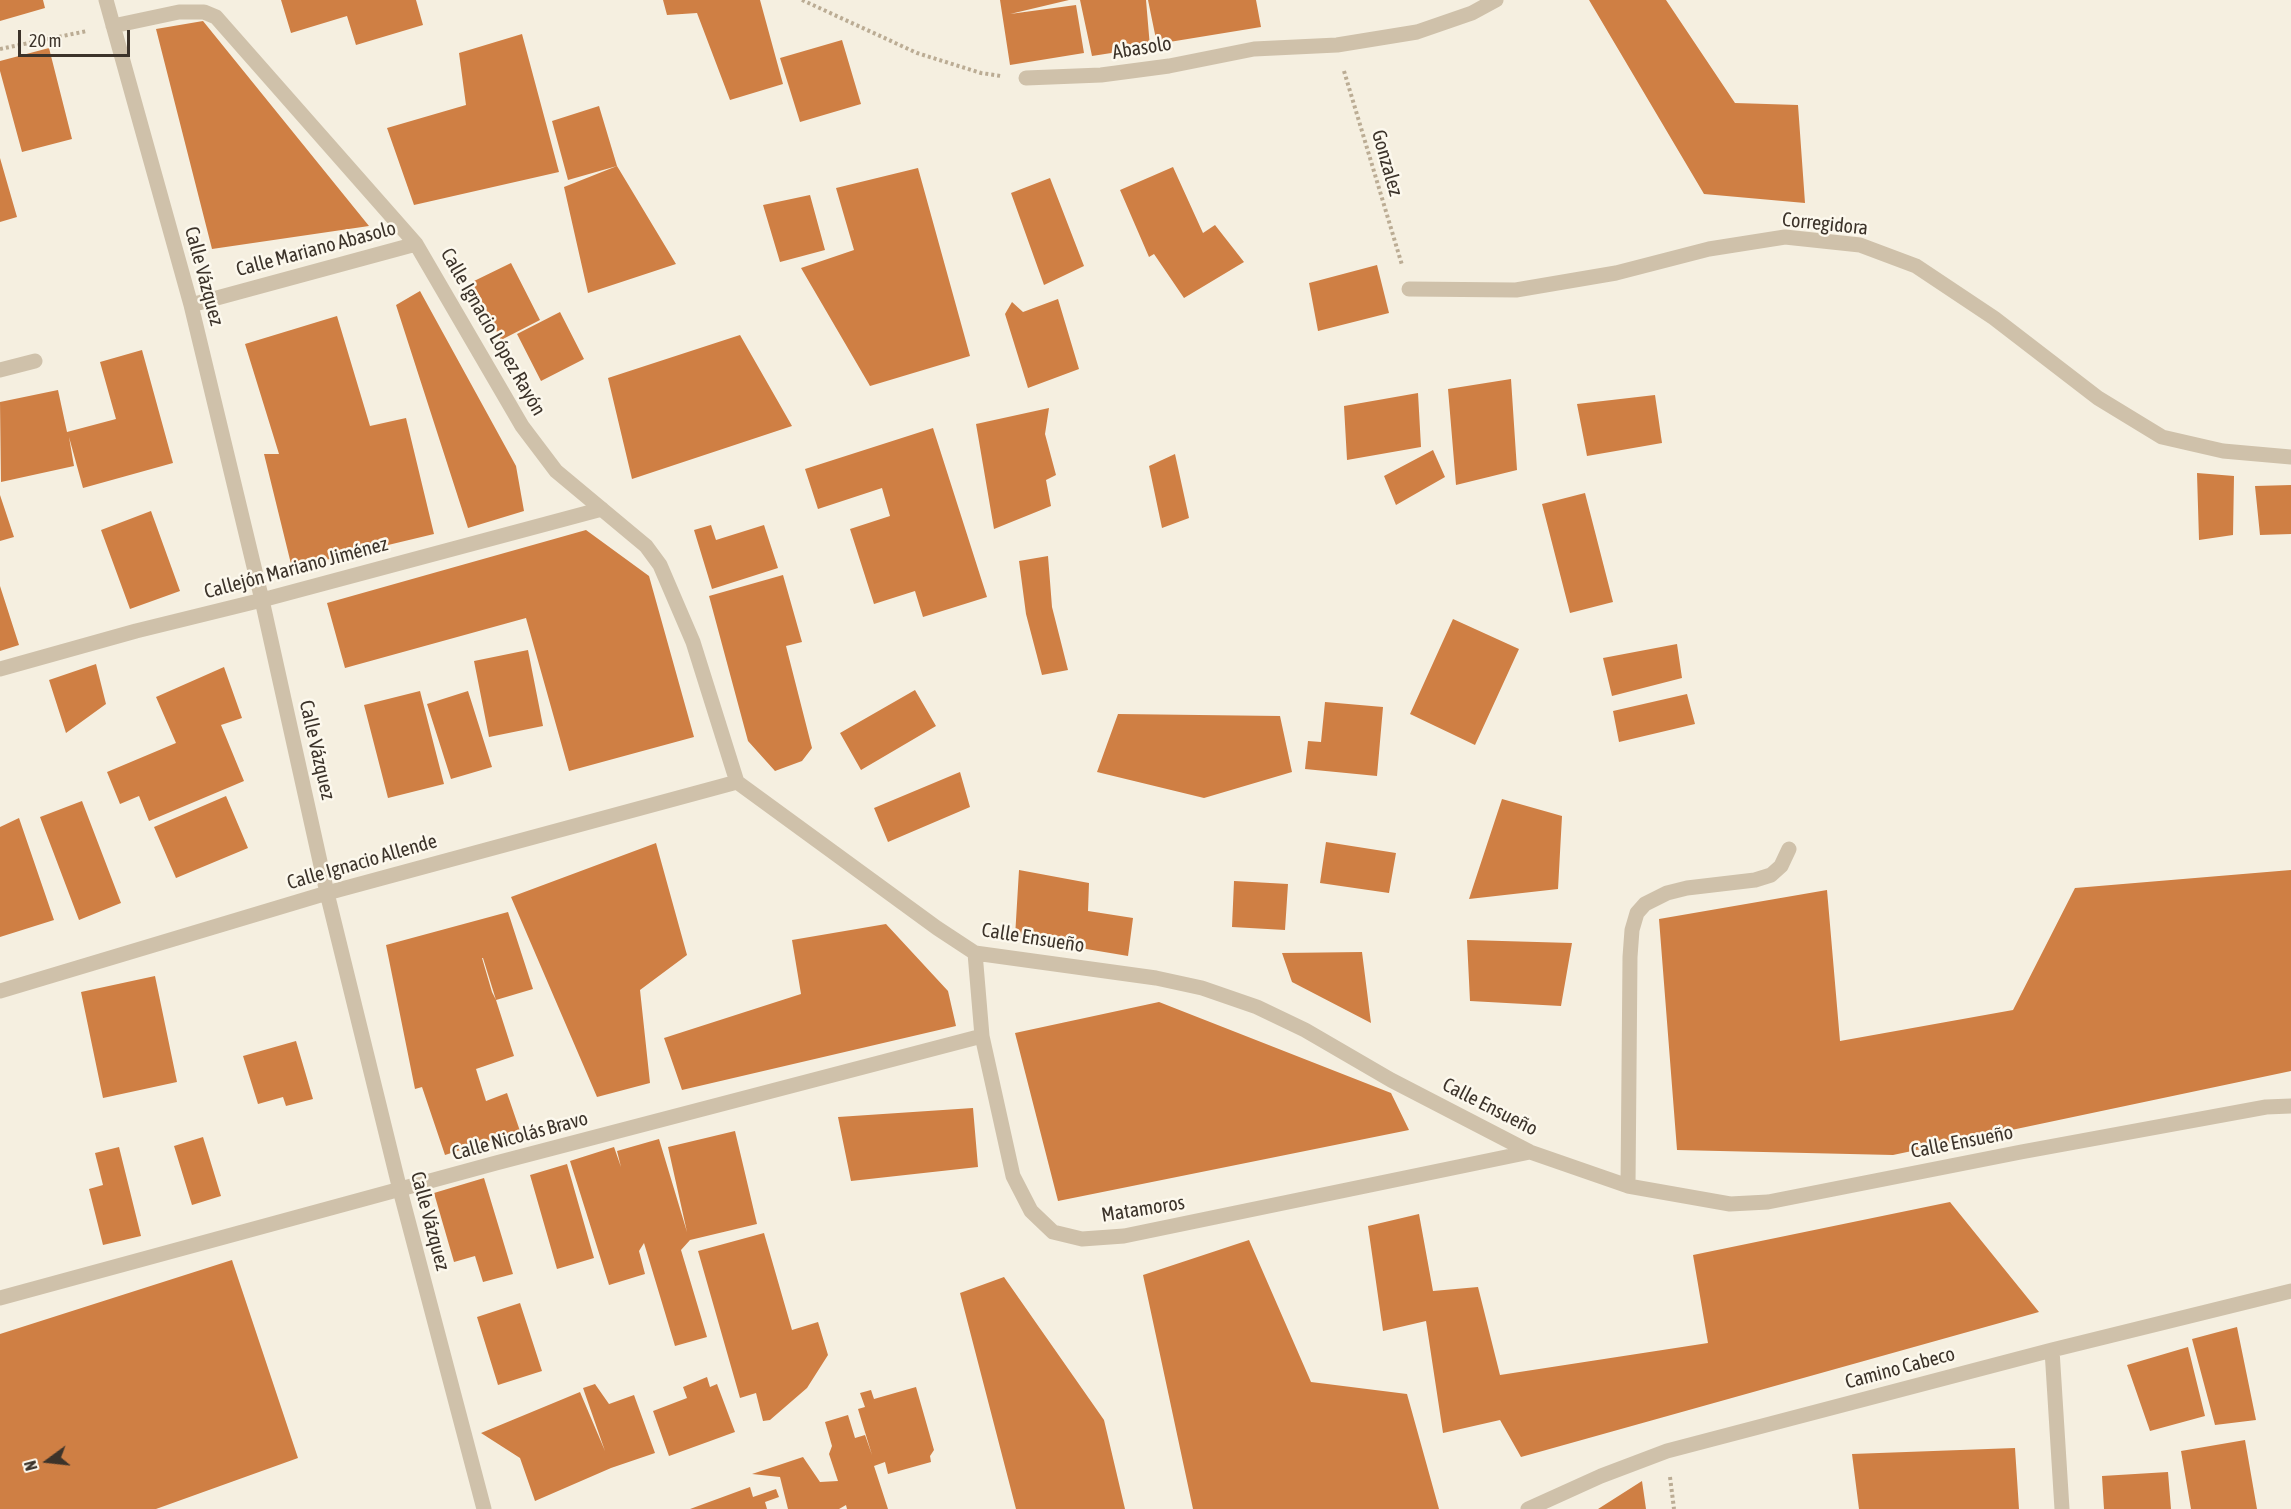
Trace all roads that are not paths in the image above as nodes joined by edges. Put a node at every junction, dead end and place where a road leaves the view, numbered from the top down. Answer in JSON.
{"nodes":[{"id":1,"x":106,"y":0,"type":"edge"},
{"id":2,"x":1496,"y":0,"type":"edge"},
{"id":3,"x":113,"y":26,"type":"junction"},
{"id":4,"x":1026,"y":78,"type":"road end"},
{"id":5,"x":416,"y":244,"type":"junction"},
{"id":6,"x":1409,"y":289,"type":"road end"},
{"id":7,"x":191,"y":305,"type":"junction"},
{"id":8,"x":35,"y":361,"type":"dead end"},
{"id":9,"x":0,"y":370,"type":"edge"},
{"id":10,"x":2291,"y":457,"type":"edge"},
{"id":11,"x":602,"y":509,"type":"junction"},
{"id":12,"x":262,"y":600,"type":"junction"},
{"id":13,"x":0,"y":669,"type":"edge"},
{"id":14,"x":737,"y":782,"type":"junction"},
{"id":15,"x":1789,"y":849,"type":"dead end"},
{"id":16,"x":327,"y":893,"type":"junction"},
{"id":17,"x":975,"y":953,"type":"junction"},
{"id":18,"x":0,"y":991,"type":"edge"},
{"id":19,"x":982,"y":1036,"type":"junction"},
{"id":20,"x":2291,"y":1106,"type":"edge"},
{"id":21,"x":1530,"y":1152,"type":"junction"},
{"id":22,"x":1628,"y":1186,"type":"junction"},
{"id":23,"x":400,"y":1190,"type":"junction"},
{"id":24,"x":2291,"y":1291,"type":"edge"},
{"id":25,"x":0,"y":1298,"type":"edge"},
{"id":26,"x":2052,"y":1350,"type":"junction"},
{"id":27,"x":484,"y":1509,"type":"edge"},
{"id":28,"x":1528,"y":1509,"type":"edge"},
{"id":29,"x":2062,"y":1509,"type":"edge"}],
"edges":[{"from":1,"to":3,"type":"street","name":"Calle Vázquez"},
{"from":2,"to":4,"type":"street","name":"Abasolo"},
{"from":3,"to":5,"type":"street","name":"Calle Ignacio López Rayón"},
{"from":3,"to":7,"type":"street","name":"Calle Vázquez"},
{"from":5,"to":7,"type":"street","name":"Calle Mariano Abasolo"},
{"from":5,"to":11,"type":"street","name":"Calle Ignacio López Rayón"},
{"from":6,"to":10,"type":"street","name":"Corregidora"},
{"from":7,"to":12,"type":"street","name":"Calle Vázquez"},
{"from":8,"to":9,"type":"street"},
{"from":11,"to":12,"type":"street","name":"Callejón Mariano Jiménez"},
{"from":11,"to":14,"type":"street","name":"Calle Ignacio López Rayón"},
{"from":12,"to":13,"type":"street","name":"Callejón Mariano Jiménez"},
{"from":12,"to":16,"type":"street","name":"Calle Vázquez"},
{"from":14,"to":16,"type":"street","name":"Calle Ignacio Allende"},
{"from":14,"to":17,"type":"street","name":"Calle Ensueño"},
{"from":15,"to":22,"type":"street"},
{"from":16,"to":18,"type":"street","name":"Calle Ignacio Allende"},
{"from":16,"to":23,"type":"street","name":"Calle Vázquez"},
{"from":17,"to":19,"type":"street","name":"Matamoros"},
{"from":17,"to":21,"type":"street","name":"Calle Ensueño"},
{"from":19,"to":21,"type":"street","name":"Matamoros"},
{"from":19,"to":23,"type":"street","name":"Calle Nicolás Bravo"},
{"from":20,"to":22,"type":"street","name":"Calle Ensueño"},
{"from":21,"to":22,"type":"street","name":"Calle Ensueño"},
{"from":23,"to":25,"type":"street","name":"Calle Nicolás Bravo"},
{"from":23,"to":27,"type":"street","name":"Calle Vázquez"},
{"from":24,"to":26,"type":"street","name":"Camino Cabeco"},
{"from":26,"to":28,"type":"street","name":"Camino Cabeco"},
{"from":26,"to":29,"type":"street"}]}
